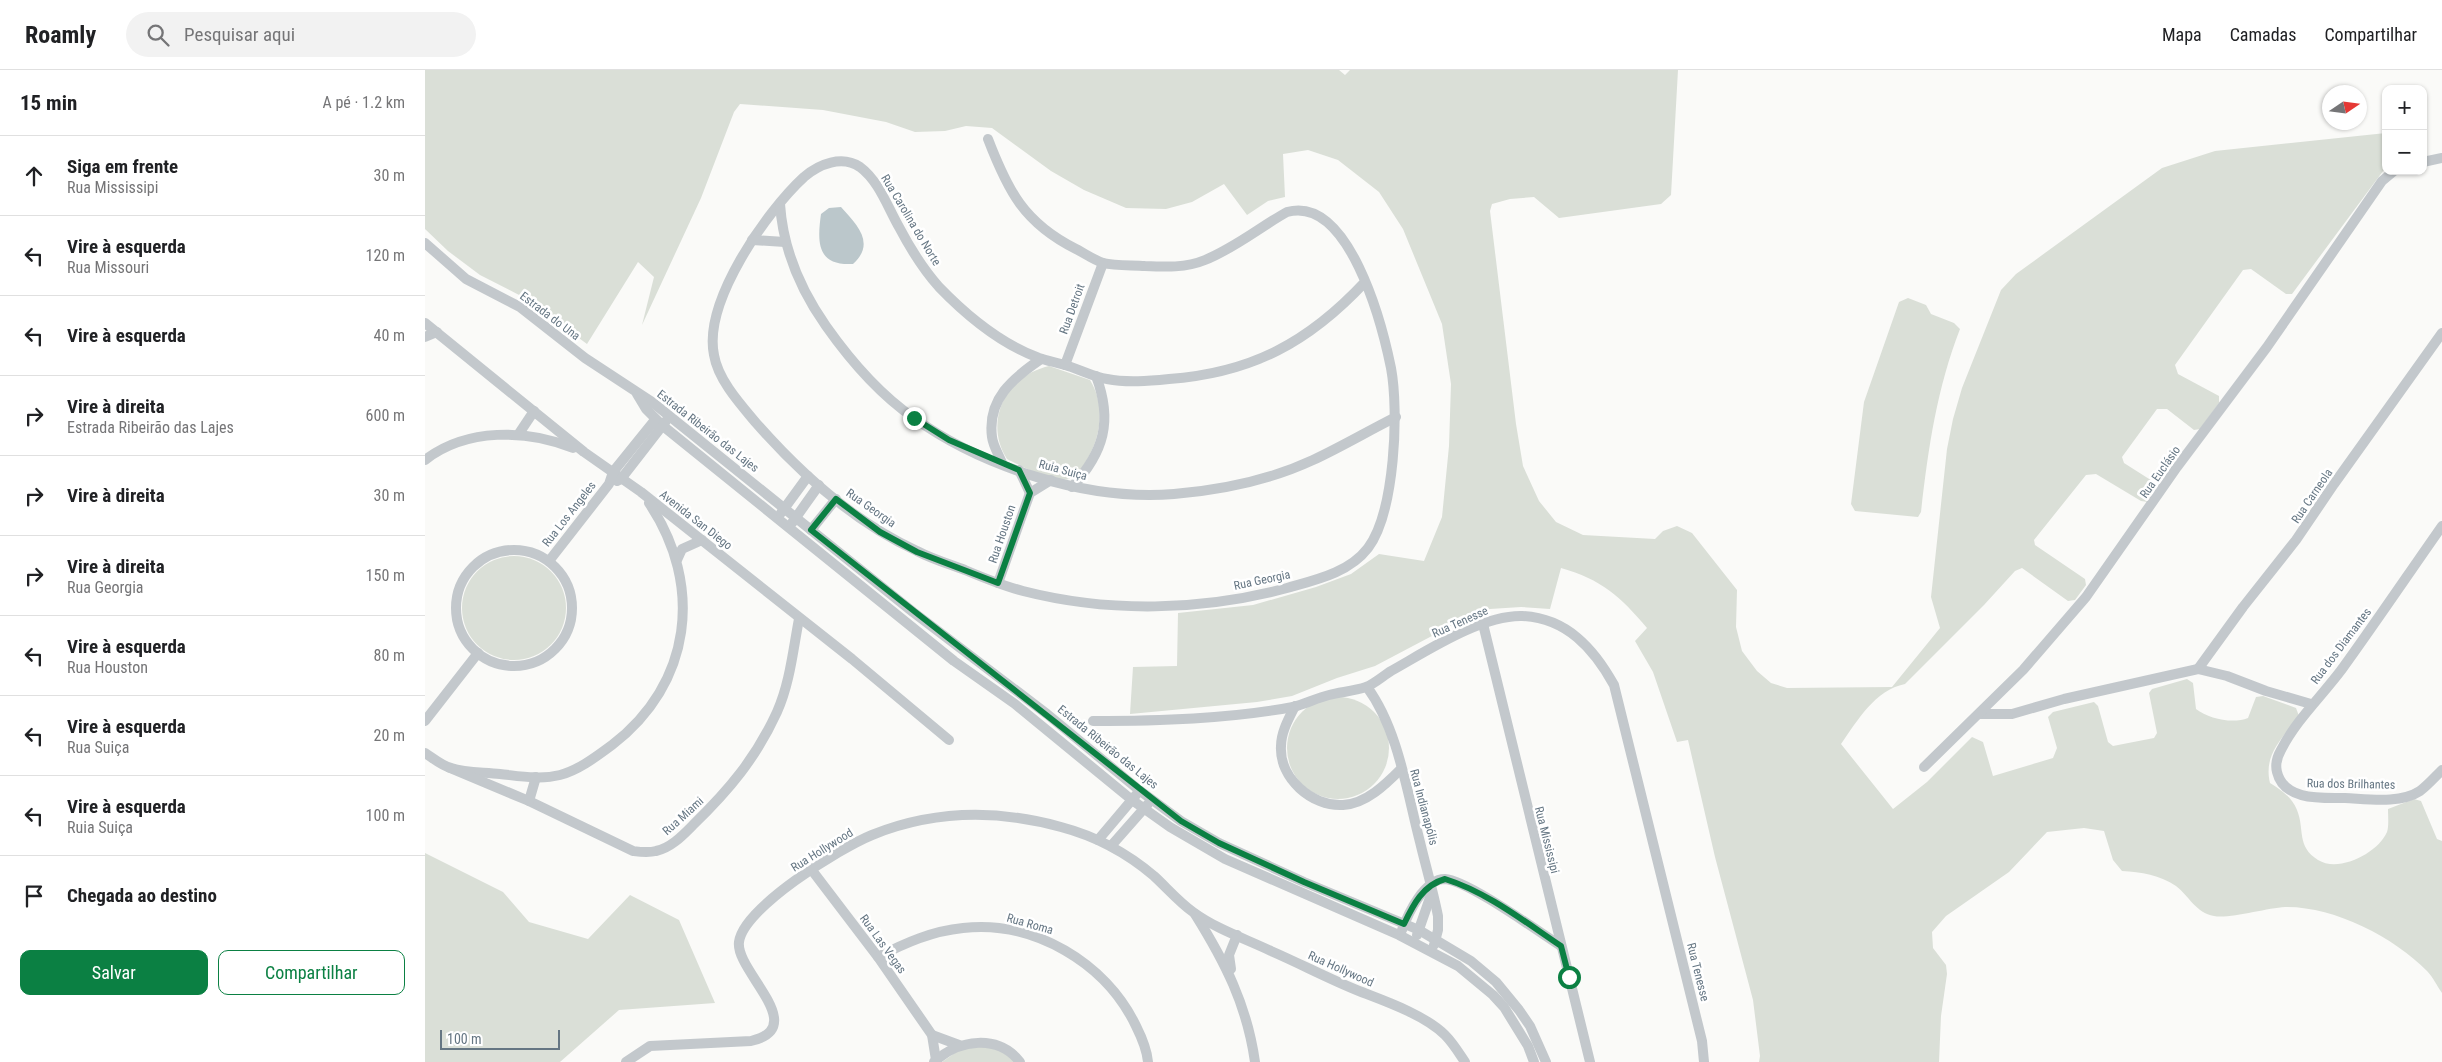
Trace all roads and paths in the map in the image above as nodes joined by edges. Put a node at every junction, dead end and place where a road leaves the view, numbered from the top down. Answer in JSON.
{"nodes":[{"id":1,"x":988,"y":139,"type":"dead end"},
{"id":2,"x":2442,"y":158,"type":"edge"},
{"id":3,"x":2427,"y":161,"type":"edge"},
{"id":4,"x":829,"y":163,"type":"joint"},
{"id":5,"x":2389,"y":175,"type":"edge"},
{"id":6,"x":780,"y":204,"type":"junction"},
{"id":7,"x":752,"y":240,"type":"junction"},
{"id":8,"x":785,"y":242,"type":"junction"},
{"id":9,"x":425,"y":243,"type":"edge"},
{"id":10,"x":1103,"y":262,"type":"junction"},
{"id":11,"x":1365,"y":282,"type":"junction"},
{"id":12,"x":425,"y":323,"type":"edge"},
{"id":13,"x":437,"y":332,"type":"junction"},
{"id":14,"x":2442,"y":333,"type":"edge"},
{"id":15,"x":425,"y":337,"type":"edge"},
{"id":16,"x":1041,"y":359,"type":"junction"},
{"id":17,"x":1065,"y":365,"type":"junction"},
{"id":18,"x":1097,"y":376,"type":"junction"},
{"id":19,"x":636,"y":394,"type":"junction"},
{"id":20,"x":534,"y":411,"type":"junction"},
{"id":21,"x":669,"y":416,"type":"junction"},
{"id":22,"x":1396,"y":417,"type":"junction"},
{"id":23,"x":659,"y":423,"type":"junction"},
{"id":24,"x":519,"y":435,"type":"junction"},
{"id":25,"x":992,"y":438,"type":"junction"},
{"id":26,"x":584,"y":452,"type":"junction"},
{"id":27,"x":976,"y":453,"type":"junction"},
{"id":28,"x":425,"y":460,"type":"edge"},
{"id":29,"x":1002,"y":463,"type":"junction"},
{"id":30,"x":1019,"y":470,"type":"junction"},
{"id":31,"x":617,"y":476,"type":"junction"},
{"id":32,"x":808,"y":476,"type":"junction"},
{"id":33,"x":1051,"y":480,"type":"junction"},
{"id":34,"x":819,"y":485,"type":"junction"},
{"id":35,"x":1072,"y":487,"type":"junction"},
{"id":36,"x":641,"y":492,"type":"junction"},
{"id":37,"x":1030,"y":493,"type":"junction"},
{"id":38,"x":836,"y":499,"type":"junction"},
{"id":39,"x":784,"y":508,"type":"junction"},
{"id":40,"x":777,"y":517,"type":"junction"},
{"id":41,"x":796,"y":517,"type":"junction"},
{"id":42,"x":789,"y":526,"type":"junction"},
{"id":43,"x":2442,"y":526,"type":"edge"},
{"id":44,"x":815,"y":533,"type":"junction"},
{"id":45,"x":701,"y":540,"type":"junction"},
{"id":46,"x":812,"y":545,"type":"junction"},
{"id":47,"x":677,"y":560,"type":"junction"},
{"id":48,"x":549,"y":561,"type":"junction"},
{"id":49,"x":998,"y":583,"type":"junction"},
{"id":50,"x":799,"y":619,"type":"junction"},
{"id":51,"x":1483,"y":624,"type":"junction"},
{"id":52,"x":478,"y":654,"type":"junction"},
{"id":53,"x":2198,"y":670,"type":"junction"},
{"id":54,"x":1367,"y":687,"type":"junction"},
{"id":55,"x":2311,"y":704,"type":"junction"},
{"id":56,"x":1295,"y":706,"type":"junction"},
{"id":57,"x":1979,"y":714,"type":"junction"},
{"id":58,"x":425,"y":721,"type":"edge"},
{"id":59,"x":1093,"y":721,"type":"dead end"},
{"id":60,"x":949,"y":740,"type":"dead end"},
{"id":61,"x":425,"y":753,"type":"edge"},
{"id":62,"x":1924,"y":767,"type":"dead end"},
{"id":63,"x":450,"y":768,"type":"junction"},
{"id":64,"x":1401,"y":769,"type":"junction"},
{"id":65,"x":2442,"y":770,"type":"edge"},
{"id":66,"x":536,"y":777,"type":"junction"},
{"id":67,"x":2283,"y":784,"type":"joint"},
{"id":68,"x":1139,"y":790,"type":"junction"},
{"id":69,"x":1151,"y":799,"type":"junction"},
{"id":70,"x":1132,"y":800,"type":"junction"},
{"id":71,"x":529,"y":801,"type":"junction"},
{"id":72,"x":1144,"y":809,"type":"junction"},
{"id":73,"x":1098,"y":840,"type":"junction"},
{"id":74,"x":1111,"y":846,"type":"junction"},
{"id":75,"x":811,"y":869,"type":"junction"},
{"id":76,"x":1432,"y":888,"type":"junction"},
{"id":77,"x":1194,"y":913,"type":"junction"},
{"id":78,"x":1404,"y":924,"type":"junction"},
{"id":79,"x":1419,"y":930,"type":"junction"},
{"id":80,"x":1237,"y":935,"type":"junction"},
{"id":81,"x":1399,"y":935,"type":"junction"},
{"id":82,"x":1437,"y":940,"type":"junction"},
{"id":83,"x":1414,"y":942,"type":"junction"},
{"id":84,"x":1561,"y":946,"type":"junction"},
{"id":85,"x":1431,"y":950,"type":"junction"},
{"id":86,"x":878,"y":957,"type":"junction"},
{"id":87,"x":1231,"y":975,"type":"junction"},
{"id":88,"x":932,"y":1035,"type":"junction"},
{"id":89,"x":959,"y":1045,"type":"junction"},
{"id":90,"x":935,"y":1061,"type":"edge"},
{"id":91,"x":626,"y":1062,"type":"edge"},
{"id":92,"x":1020,"y":1062,"type":"edge"},
{"id":93,"x":1148,"y":1062,"type":"edge"},
{"id":94,"x":1255,"y":1062,"type":"edge"},
{"id":95,"x":1465,"y":1062,"type":"edge"},
{"id":96,"x":1534,"y":1062,"type":"edge"},
{"id":97,"x":1546,"y":1062,"type":"edge"},
{"id":98,"x":1590,"y":1062,"type":"edge"},
{"id":99,"x":1703,"y":1062,"type":"edge"}],
"edges":[{"from":1,"to":10,"type":"street","name":"Rua Georgia"},
{"from":2,"to":3,"type":"street"},
{"from":4,"to":6,"type":"street","name":"Rua Georgia"},
{"from":4,"to":16,"type":"street","name":"Rua Carolina do Norte"},
{"from":5,"to":57,"type":"street","name":"Rua Euclásio"},
{"from":6,"to":7,"type":"street","name":"Rua Georgia"},
{"from":6,"to":8,"type":"street","name":"Ruia Suiça"},
{"from":7,"to":8,"type":"street"},
{"from":7,"to":32,"type":"street","name":"Rua Georgia"},
{"from":8,"to":27,"type":"street","name":"Ruia Suiça"},
{"from":9,"to":19,"type":"street","name":"Estrada do Una"},
{"from":10,"to":11,"type":"street","name":"Rua Georgia"},
{"from":10,"to":17,"type":"street","name":"Rua Detroit"},
{"from":11,"to":18,"type":"street","name":"Rua Carolina do Norte"},
{"from":11,"to":22,"type":"street","name":"Rua Georgia"},
{"from":12,"to":13,"type":"street","name":"Avenida San Diego"},
{"from":13,"to":15,"type":"street"},
{"from":13,"to":20,"type":"street","name":"Avenida San Diego"},
{"from":14,"to":53,"type":"street","name":"Rua Carneola"},
{"from":16,"to":17,"type":"street","name":"Rua Carolina do Norte"},
{"from":16,"to":25,"type":"street"},
{"from":17,"to":18,"type":"street","name":"Rua Carolina do Norte"},
{"from":18,"to":35,"type":"street"},
{"from":19,"to":21,"type":"street","name":"Estrada Ribeirão das Lajes"},
{"from":19,"to":23,"type":"street","name":"Estrada Ribeirão das Lajes"},
{"from":20,"to":24,"type":"street"},
{"from":20,"to":26,"type":"street","name":"Avenida San Diego"},
{"from":21,"to":23,"type":"street","name":"Rua Los Angeles"},
{"from":21,"to":39,"type":"street","name":"Estrada Ribeirão das Lajes"},
{"from":22,"to":35,"type":"street","name":"Ruia Suiça"},
{"from":22,"to":49,"type":"street","name":"Rua Georgia"},
{"from":23,"to":31,"type":"street","name":"Rua Los Angeles"},
{"from":23,"to":40,"type":"street","name":"Estrada Ribeirão das Lajes"},
{"from":24,"to":26,"type":"street"},
{"from":24,"to":28,"type":"street"},
{"from":25,"to":27,"type":"street"},
{"from":25,"to":29,"type":"street"},
{"from":26,"to":31,"type":"street","name":"Avenida San Diego"},
{"from":27,"to":29,"type":"street","name":"Ruia Suiça"},
{"from":29,"to":30,"type":"street","name":"Ruia Suiça"},
{"from":30,"to":33,"type":"street","name":"Ruia Suiça"},
{"from":30,"to":37,"type":"street"},
{"from":31,"to":36,"type":"street","name":"Avenida San Diego"},
{"from":31,"to":48,"type":"street","name":"Rua Los Angeles"},
{"from":32,"to":34,"type":"street","name":"Rua Georgia"},
{"from":32,"to":39,"type":"street"},
{"from":33,"to":35,"type":"street","name":"Ruia Suiça"},
{"from":33,"to":37,"type":"street"},
{"from":34,"to":38,"type":"street","name":"Rua Georgia"},
{"from":34,"to":41,"type":"street"},
{"from":36,"to":45,"type":"street","name":"Avenida San Diego"},
{"from":36,"to":47,"type":"street","name":"Rua Miami"},
{"from":37,"to":49,"type":"street","name":"Rua Houston"},
{"from":38,"to":44,"type":"street"},
{"from":38,"to":49,"type":"street","name":"Rua Georgia"},
{"from":39,"to":40,"type":"street"},
{"from":39,"to":41,"type":"street","name":"Estrada Ribeirão das Lajes"},
{"from":40,"to":42,"type":"street","name":"Estrada Ribeirão das Lajes"},
{"from":41,"to":42,"type":"street"},
{"from":41,"to":44,"type":"street","name":"Estrada Ribeirão das Lajes"},
{"from":42,"to":46,"type":"street","name":"Estrada Ribeirão das Lajes"},
{"from":43,"to":55,"type":"street","name":"Rua dos Diamantes"},
{"from":44,"to":46,"type":"street"},
{"from":44,"to":68,"type":"street","name":"Estrada Ribeirão das Lajes"},
{"from":45,"to":47,"type":"street"},
{"from":45,"to":50,"type":"street","name":"Avenida San Diego"},
{"from":46,"to":70,"type":"street","name":"Estrada Ribeirão das Lajes"},
{"from":47,"to":66,"type":"street","name":"Rua Miami"},
{"from":48,"to":52,"type":"street"},
{"from":48,"to":52,"type":"street"},
{"from":50,"to":60,"type":"street","name":"Avenida San Diego"},
{"from":50,"to":71,"type":"street","name":"Rua Miami"},
{"from":51,"to":54,"type":"street","name":"Rua Tenesse"},
{"from":51,"to":84,"type":"street","name":"Rua Mississipi"},
{"from":51,"to":99,"type":"street","name":"Rua Tenesse"},
{"from":52,"to":58,"type":"street"},
{"from":53,"to":55,"type":"street"},
{"from":53,"to":57,"type":"street"},
{"from":54,"to":56,"type":"street","name":"Rua Tenesse"},
{"from":54,"to":64,"type":"street","name":"Rua Indianapólis"},
{"from":55,"to":67,"type":"street","name":"Rua dos Diamantes"},
{"from":56,"to":59,"type":"street","name":"Rua Tenesse"},
{"from":56,"to":64,"type":"street"},
{"from":57,"to":62,"type":"street","name":"Rua Euclásio"},
{"from":61,"to":63,"type":"street","name":"Rua Miami"},
{"from":63,"to":66,"type":"street","name":"Rua Miami"},
{"from":63,"to":71,"type":"street","name":"Rua Miami"},
{"from":64,"to":76,"type":"street","name":"Rua Indianapólis"},
{"from":65,"to":67,"type":"street","name":"Rua dos Brilhantes"},
{"from":66,"to":71,"type":"street"},
{"from":68,"to":69,"type":"street","name":"Estrada Ribeirão das Lajes"},
{"from":68,"to":70,"type":"street"},
{"from":69,"to":72,"type":"street"},
{"from":69,"to":78,"type":"street","name":"Estrada Ribeirão das Lajes"},
{"from":70,"to":72,"type":"street","name":"Estrada Ribeirão das Lajes"},
{"from":70,"to":73,"type":"street"},
{"from":72,"to":74,"type":"street"},
{"from":72,"to":81,"type":"street","name":"Estrada Ribeirão das Lajes"},
{"from":73,"to":74,"type":"street","name":"Rua Hollywood"},
{"from":73,"to":75,"type":"street","name":"Rua Hollywood"},
{"from":74,"to":77,"type":"street","name":"Rua Hollywood"},
{"from":75,"to":86,"type":"street","name":"Rua Las Vegas"},
{"from":75,"to":91,"type":"street","name":"Rua Hollywood"},
{"from":76,"to":78,"type":"street"},
{"from":76,"to":79,"type":"street"},
{"from":76,"to":82,"type":"street","name":"Rua Indianapólis"},
{"from":76,"to":84,"type":"street"},
{"from":77,"to":80,"type":"street","name":"Rua Hollywood"},
{"from":77,"to":87,"type":"street","name":"Rua Hollywood"},
{"from":78,"to":79,"type":"street","name":"Estrada Ribeirão das Lajes"},
{"from":78,"to":81,"type":"street"},
{"from":79,"to":82,"type":"street","name":"Estrada Ribeirão das Lajes"},
{"from":79,"to":83,"type":"street"},
{"from":80,"to":87,"type":"street"},
{"from":80,"to":95,"type":"street","name":"Rua Hollywood"},
{"from":81,"to":83,"type":"street","name":"Estrada Ribeirão das Lajes"},
{"from":82,"to":85,"type":"street"},
{"from":82,"to":97,"type":"street","name":"Estrada Ribeirão das Lajes"},
{"from":83,"to":85,"type":"street","name":"Estrada Ribeirão das Lajes"},
{"from":84,"to":98,"type":"street","name":"Rua Mississipi"},
{"from":85,"to":96,"type":"street","name":"Estrada Ribeirão das Lajes"},
{"from":86,"to":88,"type":"street","name":"Rua Las Vegas"},
{"from":86,"to":93,"type":"street","name":"Rua Roma"},
{"from":87,"to":94,"type":"street","name":"Rua Hollywood"},
{"from":88,"to":89,"type":"street"},
{"from":88,"to":90,"type":"street","name":"Rua Las Vegas"},
{"from":89,"to":90,"type":"street"},
{"from":89,"to":92,"type":"street"}]}
